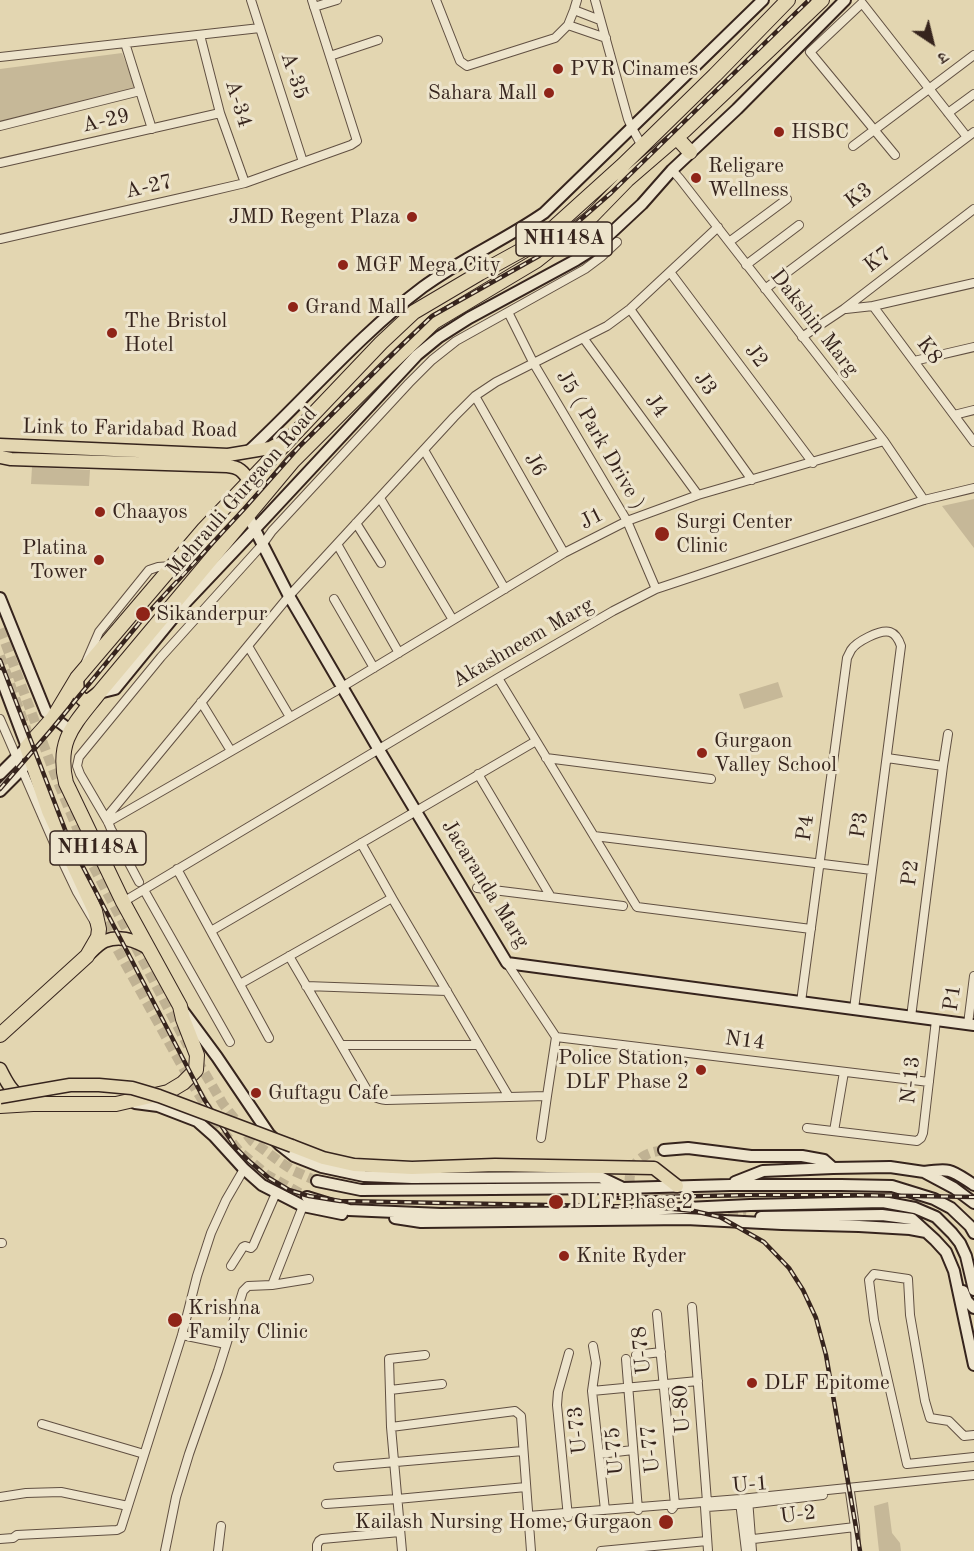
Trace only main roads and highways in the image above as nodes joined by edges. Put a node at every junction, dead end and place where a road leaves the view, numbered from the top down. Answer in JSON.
{"nodes":[{"id":1,"x":788,"y":0,"type":"edge"},
{"id":2,"x":822,"y":0,"type":"edge"},
{"id":3,"x":716,"y":75,"type":"junction"},
{"id":4,"x":728,"y":89,"type":"junction"},
{"id":5,"x":677,"y":138,"type":"junction"},
{"id":6,"x":690,"y":152,"type":"road end"},
{"id":7,"x":293,"y":437,"type":"junction"},
{"id":8,"x":0,"y":445,"type":"edge"},
{"id":9,"x":0,"y":458,"type":"edge"},
{"id":10,"x":250,"y":482,"type":"junction"},
{"id":11,"x":79,"y":676,"type":"junction"},
{"id":12,"x":99,"y":693,"type":"junction"},
{"id":13,"x":147,"y":948,"type":"junction"},
{"id":14,"x":87,"y":956,"type":"junction"},
{"id":15,"x":0,"y":1035,"type":"edge"},
{"id":16,"x":0,"y":1069,"type":"edge"},
{"id":17,"x":0,"y":1097,"type":"edge"},
{"id":18,"x":33,"y":1104,"type":"junction"},
{"id":19,"x":0,"y":1106,"type":"edge"},
{"id":20,"x":677,"y":1186,"type":"road end"}],
"edges":[{"from":1,"to":3,"type":"highway","name":"Mehrauli Gurgaon Road","number":"NH148A"},
{"from":2,"to":4,"type":"highway","name":"Mehrauli Gurgaon Road","number":"NH148A"},
{"from":3,"to":4,"type":"highway"},
{"from":3,"to":7,"type":"highway","name":"Mehrauli Gurgaon Road","number":"NH148A"},
{"from":4,"to":5,"type":"highway","name":"Mehrauli Gurgaon Road","number":"NH148A"},
{"from":5,"to":6,"type":"highway"},
{"from":5,"to":12,"type":"highway","name":"Mehrauli Gurgaon Road","number":"NH148A"},
{"from":7,"to":8,"type":"main road","name":"Link to Faridabad Road"},
{"from":7,"to":10,"type":"highway","name":"Mehrauli Gurgaon Road","number":"NH148A"},
{"from":9,"to":10,"type":"main road","name":"Link to Faridabad Road"},
{"from":10,"to":11,"type":"highway","name":"Mehrauli Gurgaon Road","number":"NH148A"},
{"from":11,"to":12,"type":"main road"},
{"from":11,"to":14,"type":"highway","name":"Mehrauli Gurgaon Road","number":"NH148A"},
{"from":12,"to":13,"type":"highway","name":"Mehrauli Gurgaon Road","number":"NH148A"},
{"from":13,"to":14,"type":"main road"},
{"from":13,"to":18,"type":"highway","name":"Mehrauli Gurgaon Road","number":"NH148A"},
{"from":14,"to":15,"type":"highway","number":"NH148A"},
{"from":16,"to":18,"type":"main road"},
{"from":17,"to":20,"type":"main road","bridge":true},
{"from":18,"to":19,"type":"highway","name":"Mehrauli Gurgaon Road","number":"NH148A"}]}
